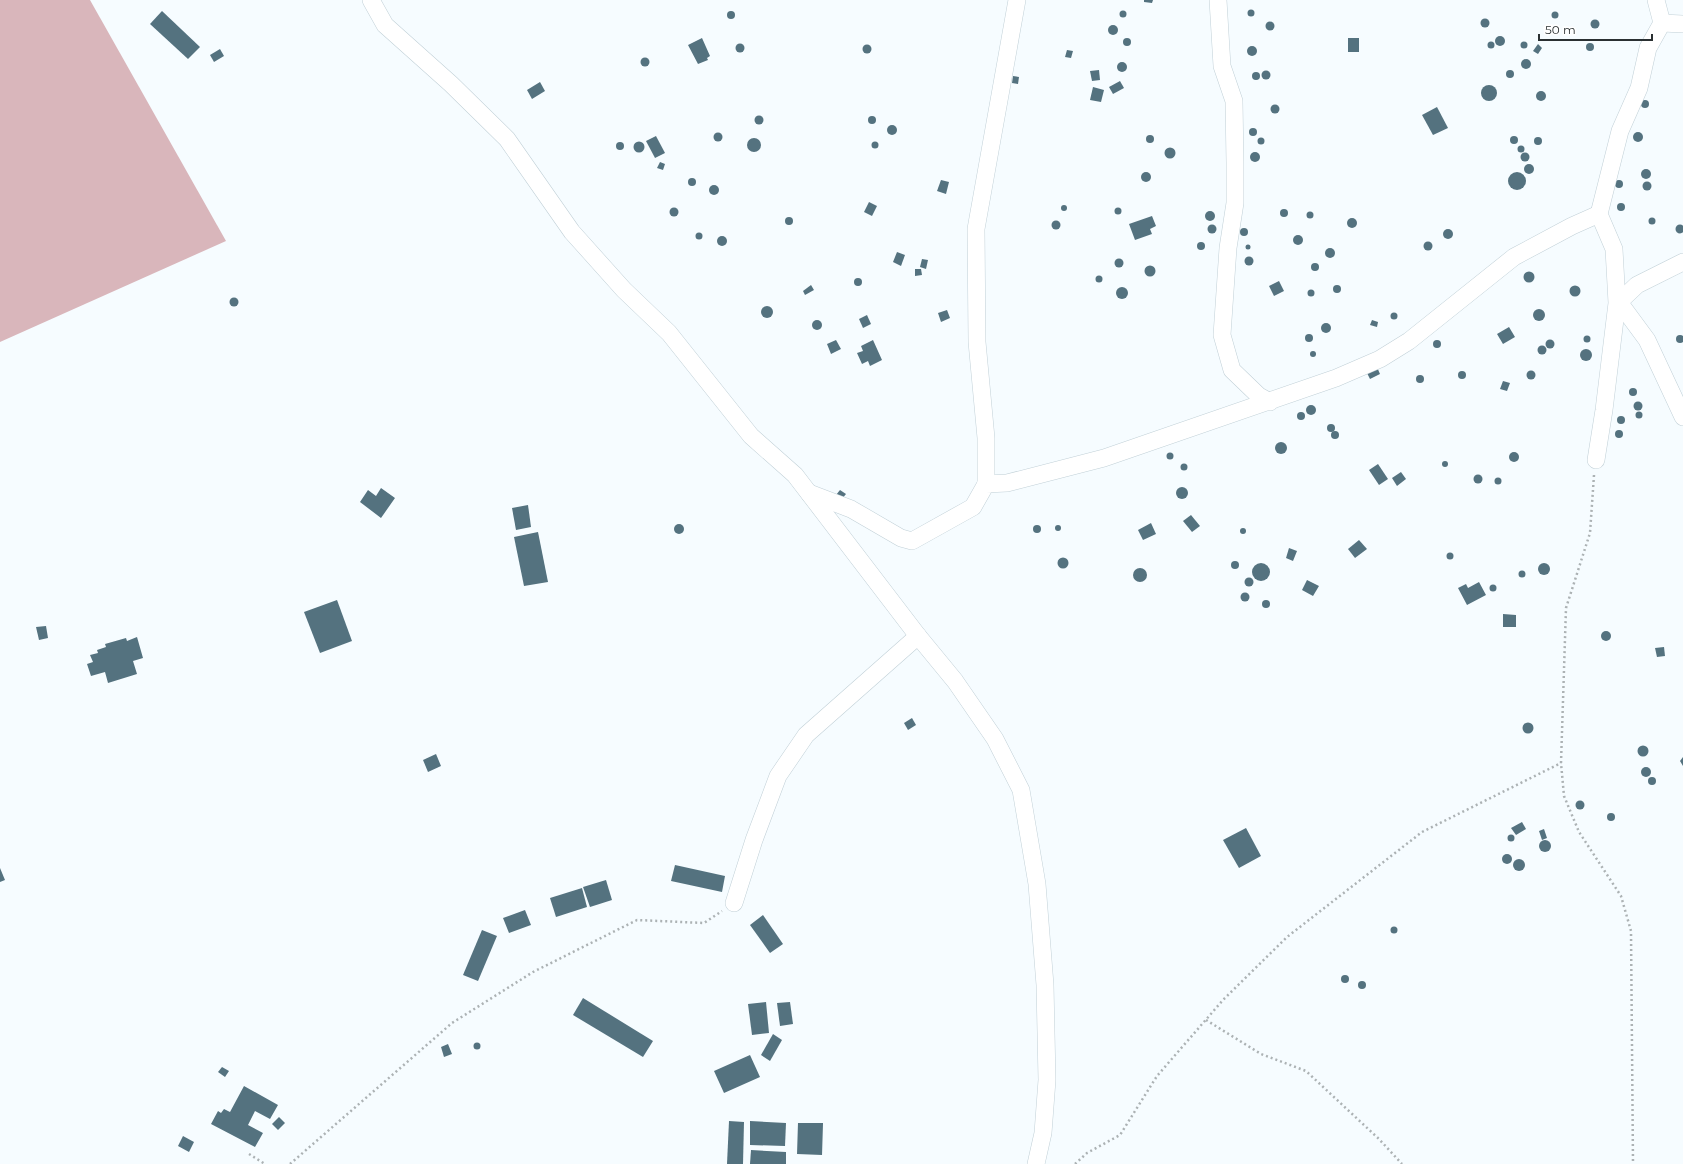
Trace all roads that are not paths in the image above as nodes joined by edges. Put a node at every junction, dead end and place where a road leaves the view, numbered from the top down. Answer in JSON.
{"nodes":[{"id":1,"x":372,"y":0,"type":"edge"},
{"id":2,"x":1017,"y":0,"type":"edge"},
{"id":3,"x":1218,"y":0,"type":"edge"},
{"id":4,"x":1656,"y":0,"type":"edge"},
{"id":5,"x":1662,"y":23,"type":"junction"},
{"id":6,"x":1683,"y":24,"type":"edge"},
{"id":7,"x":1599,"y":214,"type":"junction"},
{"id":8,"x":1683,"y":262,"type":"edge"},
{"id":9,"x":1270,"y":402,"type":"junction"},
{"id":10,"x":1683,"y":417,"type":"edge"},
{"id":11,"x":1596,"y":460,"type":"road end"},
{"id":12,"x":986,"y":484,"type":"junction"},
{"id":13,"x":809,"y":492,"type":"junction"},
{"id":14,"x":918,"y":636,"type":"junction"},
{"id":15,"x":734,"y":903,"type":"road end"},
{"id":16,"x":1036,"y":1164,"type":"edge"}],
"edges":[{"from":1,"to":13,"type":"street"},
{"from":2,"to":12,"type":"street"},
{"from":3,"to":9,"type":"street"},
{"from":4,"to":5,"type":"street"},
{"from":5,"to":6,"type":"street"},
{"from":5,"to":7,"type":"street"},
{"from":7,"to":9,"type":"street"},
{"from":7,"to":11,"type":"street"},
{"from":8,"to":10,"type":"street"},
{"from":9,"to":12,"type":"street"},
{"from":12,"to":13,"type":"street"},
{"from":13,"to":14,"type":"street"},
{"from":14,"to":15,"type":"street"},
{"from":14,"to":16,"type":"street"}]}
